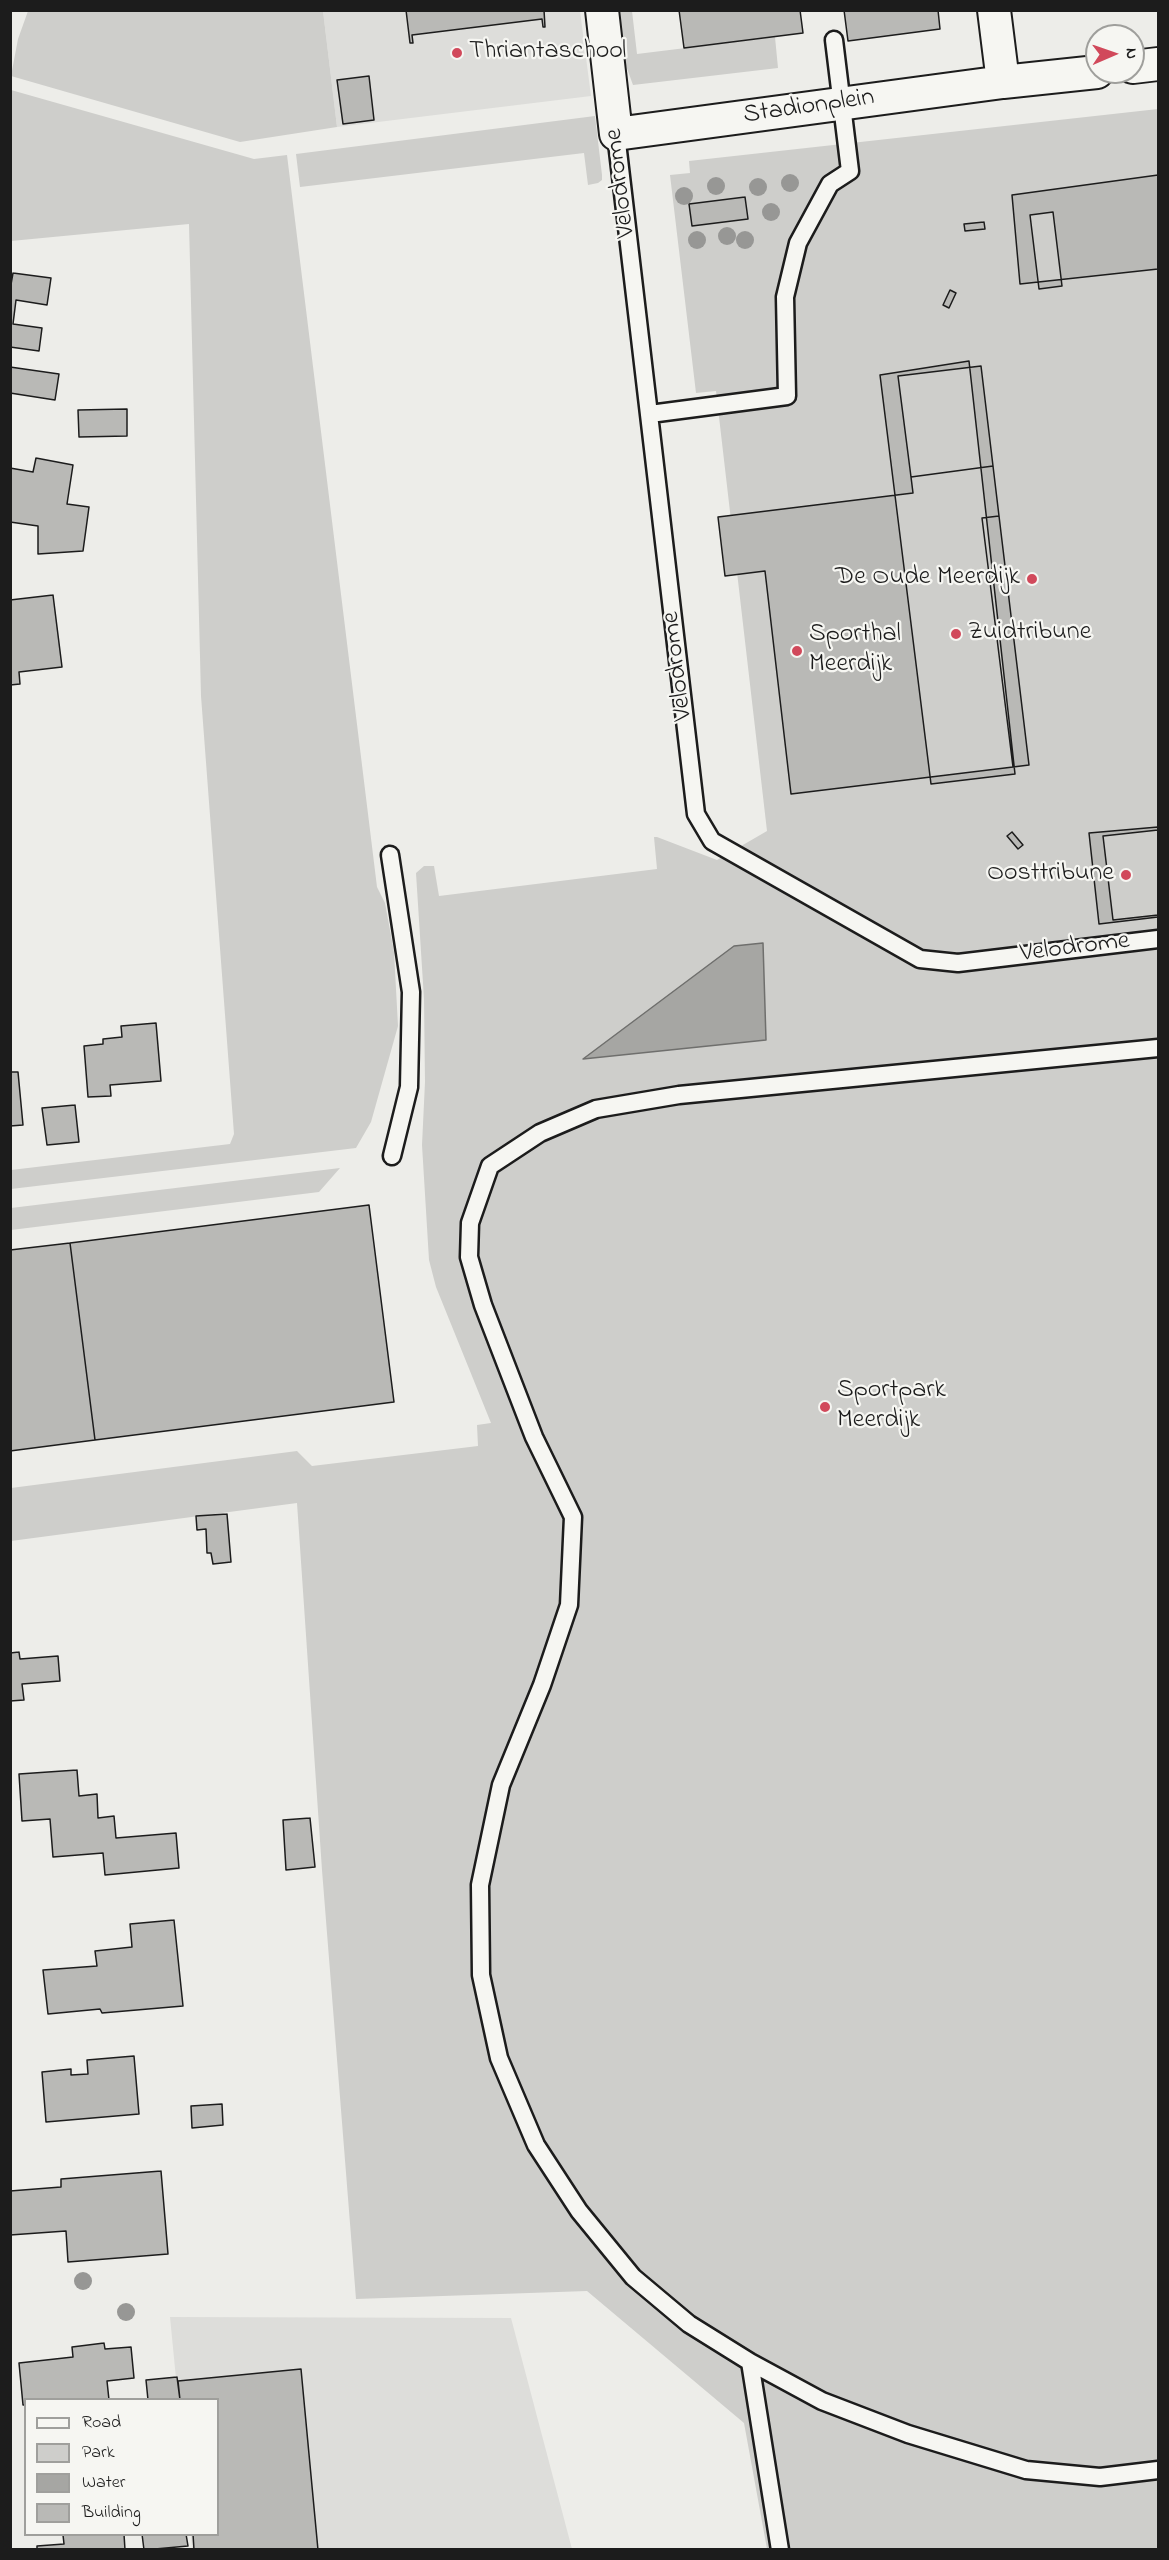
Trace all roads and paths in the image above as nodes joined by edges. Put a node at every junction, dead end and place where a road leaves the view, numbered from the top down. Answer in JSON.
{"nodes":[{"id":1,"x":602,"y":10,"type":"edge"},
{"id":2,"x":994,"y":10,"type":"edge"},
{"id":3,"x":834,"y":40,"type":"dead end"},
{"id":4,"x":1085,"y":73,"type":"edge"},
{"id":5,"x":1003,"y":82,"type":"junction"},
{"id":6,"x":841,"y":104,"type":"junction"},
{"id":7,"x":616,"y":135,"type":"junction"},
{"id":8,"x":650,"y":414,"type":"junction"},
{"id":9,"x":390,"y":855,"type":"dead end"},
{"id":10,"x":1158,"y":939,"type":"edge"},
{"id":11,"x":1158,"y":1048,"type":"edge"},
{"id":12,"x":392,"y":1156,"type":"dead end"},
{"id":13,"x":750,"y":2362,"type":"junction"},
{"id":14,"x":1158,"y":2470,"type":"edge"},
{"id":15,"x":780,"y":2550,"type":"edge"}],
"edges":[{"from":1,"to":7,"type":"street","name":"Velodrome"},
{"from":2,"to":5,"type":"street"},
{"from":3,"to":6,"type":"lane"},
{"from":4,"to":5,"type":"street","name":"Stadionplein"},
{"from":5,"to":6,"type":"street","name":"Stadionplein"},
{"from":6,"to":7,"type":"street","name":"Stadionplein"},
{"from":6,"to":8,"type":"lane"},
{"from":7,"to":8,"type":"lane","name":"Velodrome"},
{"from":8,"to":10,"type":"lane","name":"Velodrome"},
{"from":9,"to":12,"type":"lane"},
{"from":11,"to":13,"type":"lane"},
{"from":13,"to":14,"type":"lane"},
{"from":13,"to":15,"type":"lane"}]}
